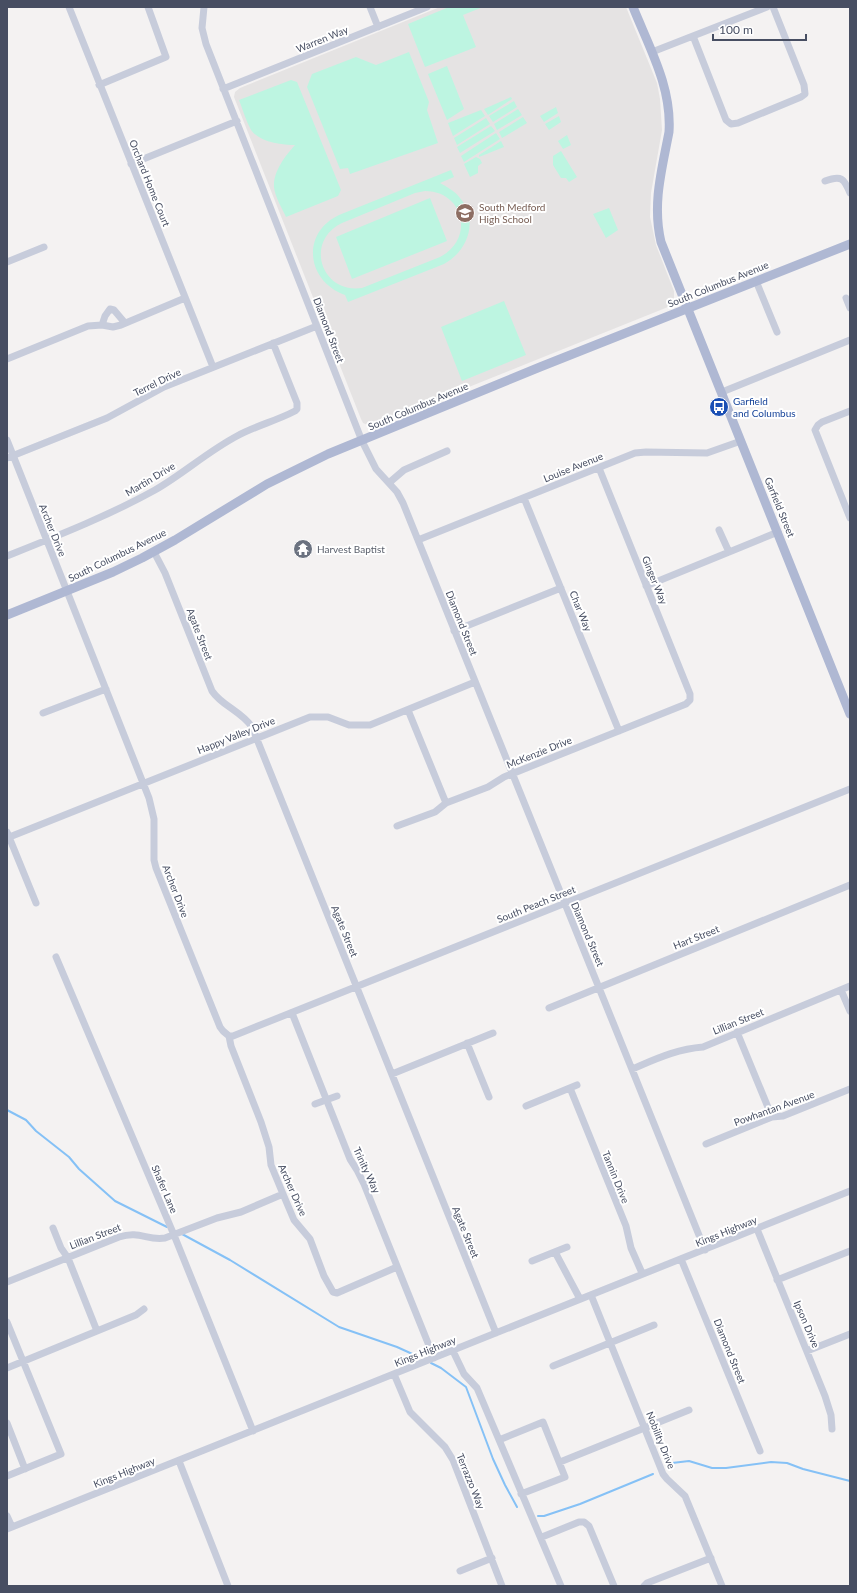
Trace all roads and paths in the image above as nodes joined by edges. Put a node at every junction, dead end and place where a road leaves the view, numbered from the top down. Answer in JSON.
{"nodes":[{"id":1,"x":68,"y":7,"type":"edge"},
{"id":2,"x":148,"y":7,"type":"edge"},
{"id":3,"x":204,"y":7,"type":"edge"},
{"id":4,"x":370,"y":7,"type":"edge"},
{"id":5,"x":427,"y":7,"type":"edge"},
{"id":6,"x":633,"y":7,"type":"edge"},
{"id":7,"x":767,"y":7,"type":"edge"},
{"id":8,"x":773,"y":7,"type":"edge"},
{"id":9,"x":378,"y":27,"type":"junction"},
{"id":10,"x":693,"y":36,"type":"junction"},
{"id":11,"x":652,"y":52,"type":"junction"},
{"id":12,"x":99,"y":85,"type":"junction"},
{"id":13,"x":223,"y":88,"type":"junction"},
{"id":14,"x":237,"y":121,"type":"junction"},
{"id":15,"x":131,"y":164,"type":"junction"},
{"id":16,"x":825,"y":181,"type":"dead end"},
{"id":17,"x":850,"y":193,"type":"edge"},
{"id":18,"x":850,"y":244,"type":"edge"},
{"id":19,"x":44,"y":247,"type":"dead end"},
{"id":20,"x":7,"y":262,"type":"edge"},
{"id":21,"x":756,"y":281,"type":"junction"},
{"id":22,"x":185,"y":298,"type":"junction"},
{"id":23,"x":846,"y":298,"type":"dead end"},
{"id":24,"x":687,"y":308,"type":"junction"},
{"id":25,"x":850,"y":308,"type":"edge"},
{"id":26,"x":124,"y":323,"type":"junction"},
{"id":27,"x":102,"y":325,"type":"junction"},
{"id":28,"x":316,"y":326,"type":"junction"},
{"id":29,"x":777,"y":332,"type":"dead end"},
{"id":30,"x":850,"y":340,"type":"edge"},
{"id":31,"x":273,"y":343,"type":"junction"},
{"id":32,"x":7,"y":359,"type":"edge"},
{"id":33,"x":213,"y":367,"type":"junction"},
{"id":34,"x":722,"y":392,"type":"junction"},
{"id":35,"x":850,"y":411,"type":"edge"},
{"id":36,"x":7,"y":440,"type":"edge"},
{"id":37,"x":362,"y":440,"type":"junction"},
{"id":38,"x":741,"y":440,"type":"junction"},
{"id":39,"x":447,"y":451,"type":"dead end"},
{"id":40,"x":10,"y":457,"type":"edge"},
{"id":41,"x":599,"y":468,"type":"junction"},
{"id":42,"x":390,"y":482,"type":"junction"},
{"id":43,"x":524,"y":498,"type":"junction"},
{"id":44,"x":850,"y":518,"type":"edge"},
{"id":45,"x":719,"y":530,"type":"dead end"},
{"id":46,"x":778,"y":532,"type":"junction"},
{"id":47,"x":47,"y":540,"type":"junction"},
{"id":48,"x":418,"y":540,"type":"junction"},
{"id":49,"x":154,"y":552,"type":"junction"},
{"id":50,"x":729,"y":552,"type":"junction"},
{"id":51,"x":7,"y":556,"type":"edge"},
{"id":52,"x":646,"y":586,"type":"junction"},
{"id":53,"x":561,"y":588,"type":"junction"},
{"id":54,"x":67,"y":591,"type":"junction"},
{"id":55,"x":7,"y":616,"type":"edge"},
{"id":56,"x":454,"y":631,"type":"junction"},
{"id":57,"x":475,"y":682,"type":"junction"},
{"id":58,"x":106,"y":689,"type":"junction"},
{"id":59,"x":690,"y":700,"type":"joint"},
{"id":60,"x":408,"y":710,"type":"junction"},
{"id":61,"x":43,"y":713,"type":"dead end"},
{"id":62,"x":850,"y":714,"type":"edge"},
{"id":63,"x":619,"y":731,"type":"junction"},
{"id":64,"x":256,"y":738,"type":"junction"},
{"id":65,"x":512,"y":774,"type":"junction"},
{"id":66,"x":144,"y":783,"type":"junction"},
{"id":67,"x":850,"y":789,"type":"edge"},
{"id":68,"x":446,"y":803,"type":"junction"},
{"id":69,"x":397,"y":826,"type":"dead end"},
{"id":70,"x":8,"y":836,"type":"edge"},
{"id":71,"x":850,"y":885,"type":"edge"},
{"id":72,"x":36,"y":903,"type":"dead end"},
{"id":73,"x":564,"y":904,"type":"junction"},
{"id":74,"x":56,"y":957,"type":"dead end"},
{"id":75,"x":850,"y":986,"type":"edge"},
{"id":76,"x":357,"y":987,"type":"junction"},
{"id":77,"x":599,"y":987,"type":"junction"},
{"id":78,"x":841,"y":990,"type":"junction"},
{"id":79,"x":549,"y":1008,"type":"dead end"},
{"id":80,"x":850,"y":1011,"type":"edge"},
{"id":81,"x":292,"y":1013,"type":"junction"},
{"id":82,"x":737,"y":1032,"type":"junction"},
{"id":83,"x":493,"y":1033,"type":"dead end"},
{"id":84,"x":229,"y":1036,"type":"junction"},
{"id":85,"x":467,"y":1044,"type":"junction"},
{"id":86,"x":632,"y":1069,"type":"junction"},
{"id":87,"x":392,"y":1074,"type":"junction"},
{"id":88,"x":850,"y":1090,"type":"edge"},
{"id":89,"x":337,"y":1096,"type":"dead end"},
{"id":90,"x":489,"y":1097,"type":"dead end"},
{"id":91,"x":326,"y":1100,"type":"junction"},
{"id":92,"x":315,"y":1104,"type":"dead end"},
{"id":93,"x":526,"y":1106,"type":"dead end"},
{"id":94,"x":772,"y":1117,"type":"junction"},
{"id":95,"x":706,"y":1144,"type":"dead end"},
{"id":96,"x":850,"y":1191,"type":"edge"},
{"id":97,"x":283,"y":1194,"type":"junction"},
{"id":98,"x":53,"y":1228,"type":"dead end"},
{"id":99,"x":757,"y":1229,"type":"junction"},
{"id":100,"x":174,"y":1235,"type":"junction"},
{"id":101,"x":568,"y":1247,"type":"dead end"},
{"id":102,"x":705,"y":1250,"type":"junction"},
{"id":103,"x":850,"y":1251,"type":"edge"},
{"id":104,"x":555,"y":1252,"type":"junction"},
{"id":105,"x":68,"y":1258,"type":"junction"},
{"id":106,"x":681,"y":1259,"type":"junction"},
{"id":107,"x":532,"y":1261,"type":"dead end"},
{"id":108,"x":397,"y":1267,"type":"junction"},
{"id":109,"x":642,"y":1273,"type":"junction"},
{"id":110,"x":778,"y":1280,"type":"junction"},
{"id":111,"x":7,"y":1282,"type":"edge"},
{"id":112,"x":591,"y":1295,"type":"junction"},
{"id":113,"x":580,"y":1299,"type":"junction"},
{"id":114,"x":144,"y":1309,"type":"dead end"},
{"id":115,"x":7,"y":1322,"type":"edge"},
{"id":116,"x":654,"y":1325,"type":"dead end"},
{"id":117,"x":97,"y":1332,"type":"junction"},
{"id":118,"x":496,"y":1333,"type":"junction"},
{"id":119,"x":850,"y":1334,"type":"edge"},
{"id":120,"x":611,"y":1343,"type":"junction"},
{"id":121,"x":452,"y":1351,"type":"junction"},
{"id":122,"x":807,"y":1351,"type":"junction"},
{"id":123,"x":434,"y":1358,"type":"junction"},
{"id":124,"x":23,"y":1362,"type":"junction"},
{"id":125,"x":553,"y":1366,"type":"dead end"},
{"id":126,"x":7,"y":1368,"type":"edge"},
{"id":127,"x":394,"y":1374,"type":"junction"},
{"id":128,"x":689,"y":1410,"type":"dead end"},
{"id":129,"x":7,"y":1423,"type":"edge"},
{"id":130,"x":645,"y":1427,"type":"junction"},
{"id":131,"x":832,"y":1428,"type":"dead end"},
{"id":132,"x":253,"y":1431,"type":"junction"},
{"id":133,"x":499,"y":1440,"type":"junction"},
{"id":134,"x":760,"y":1451,"type":"dead end"},
{"id":135,"x":179,"y":1461,"type":"junction"},
{"id":136,"x":560,"y":1462,"type":"junction"},
{"id":137,"x":25,"y":1469,"type":"junction"},
{"id":138,"x":7,"y":1476,"type":"edge"},
{"id":139,"x":521,"y":1494,"type":"junction"},
{"id":140,"x":7,"y":1516,"type":"edge"},
{"id":141,"x":9,"y":1528,"type":"edge"},
{"id":142,"x":542,"y":1537,"type":"junction"},
{"id":143,"x":492,"y":1558,"type":"junction"},
{"id":144,"x":711,"y":1558,"type":"junction"},
{"id":145,"x":460,"y":1571,"type":"dead end"},
{"id":146,"x":228,"y":1586,"type":"edge"},
{"id":147,"x":502,"y":1586,"type":"edge"},
{"id":148,"x":561,"y":1586,"type":"edge"},
{"id":149,"x":614,"y":1586,"type":"edge"},
{"id":150,"x":645,"y":1586,"type":"edge"},
{"id":151,"x":722,"y":1586,"type":"edge"}],
"edges":[{"from":1,"to":12,"type":"street","name":"Orchard Home Court"},
{"from":2,"to":12,"type":"street"},
{"from":3,"to":13,"type":"street","name":"Diamond Street"},
{"from":4,"to":9,"type":"street"},
{"from":5,"to":9,"type":"street","name":"Warren Way"},
{"from":6,"to":11,"type":"main road","name":"Garfield Street"},
{"from":7,"to":10,"type":"street"},
{"from":8,"to":10,"type":"street"},
{"from":9,"to":13,"type":"street","name":"Warren Way"},
{"from":10,"to":11,"type":"street"},
{"from":11,"to":24,"type":"main road","name":"Garfield Street"},
{"from":12,"to":15,"type":"street","name":"Orchard Home Court"},
{"from":13,"to":14,"type":"street","name":"Diamond Street"},
{"from":14,"to":15,"type":"street"},
{"from":14,"to":28,"type":"street","name":"Diamond Street"},
{"from":15,"to":22,"type":"street","name":"Orchard Home Court"},
{"from":16,"to":17,"type":"street"},
{"from":18,"to":21,"type":"main road","name":"South Columbus Avenue"},
{"from":19,"to":20,"type":"street"},
{"from":21,"to":24,"type":"main road","name":"South Columbus Avenue"},
{"from":21,"to":29,"type":"street"},
{"from":22,"to":26,"type":"street"},
{"from":22,"to":33,"type":"street","name":"Orchard Home Court"},
{"from":23,"to":25,"type":"street"},
{"from":24,"to":34,"type":"main road","name":"Garfield Street"},
{"from":24,"to":37,"type":"main road","name":"South Columbus Avenue"},
{"from":26,"to":27,"type":"street"},
{"from":26,"to":27,"type":"street"},
{"from":27,"to":32,"type":"street"},
{"from":28,"to":31,"type":"street","name":"Terrel Drive"},
{"from":28,"to":37,"type":"street","name":"Diamond Street"},
{"from":30,"to":34,"type":"street"},
{"from":31,"to":33,"type":"street","name":"Terrel Drive"},
{"from":31,"to":47,"type":"street","name":"Martin Drive"},
{"from":33,"to":40,"type":"street","name":"Terrel Drive"},
{"from":34,"to":38,"type":"main road","name":"Garfield Street"},
{"from":35,"to":44,"type":"street"},
{"from":36,"to":40,"type":"street","name":"Archer Drive"},
{"from":37,"to":42,"type":"street","name":"Diamond Street"},
{"from":37,"to":49,"type":"main road","name":"South Columbus Avenue"},
{"from":38,"to":41,"type":"street","name":"Louise Avenue"},
{"from":38,"to":46,"type":"main road","name":"Garfield Street"},
{"from":39,"to":42,"type":"street"},
{"from":40,"to":47,"type":"street","name":"Archer Drive"},
{"from":41,"to":43,"type":"street","name":"Louise Avenue"},
{"from":41,"to":52,"type":"street","name":"Ginger Way"},
{"from":42,"to":48,"type":"street","name":"Diamond Street"},
{"from":43,"to":48,"type":"street","name":"Louise Avenue"},
{"from":43,"to":53,"type":"street","name":"Char Way"},
{"from":45,"to":50,"type":"street"},
{"from":46,"to":50,"type":"street"},
{"from":46,"to":62,"type":"main road","name":"Garfield Street"},
{"from":47,"to":51,"type":"street","name":"Martin Drive"},
{"from":47,"to":54,"type":"street","name":"Archer Drive"},
{"from":48,"to":56,"type":"street","name":"Diamond Street"},
{"from":49,"to":54,"type":"main road","name":"South Columbus Avenue"},
{"from":49,"to":64,"type":"street","name":"Agate Street"},
{"from":50,"to":52,"type":"street"},
{"from":52,"to":59,"type":"street","name":"Ginger Way"},
{"from":53,"to":56,"type":"street"},
{"from":53,"to":63,"type":"street","name":"Char Way"},
{"from":54,"to":55,"type":"main road","name":"South Columbus Avenue"},
{"from":54,"to":58,"type":"street","name":"Archer Drive"},
{"from":56,"to":57,"type":"street","name":"Diamond Street"},
{"from":57,"to":60,"type":"street","name":"Happy Valley Drive"},
{"from":57,"to":65,"type":"street","name":"Diamond Street"},
{"from":58,"to":61,"type":"street"},
{"from":58,"to":66,"type":"street","name":"Archer Drive"},
{"from":59,"to":63,"type":"street","name":"McKenzie Drive"},
{"from":60,"to":64,"type":"street","name":"Happy Valley Drive"},
{"from":60,"to":68,"type":"street"},
{"from":63,"to":65,"type":"street","name":"McKenzie Drive"},
{"from":64,"to":66,"type":"street","name":"Happy Valley Drive"},
{"from":64,"to":76,"type":"street","name":"Agate Street"},
{"from":65,"to":68,"type":"street","name":"McKenzie Drive"},
{"from":65,"to":73,"type":"street","name":"Diamond Street"},
{"from":66,"to":70,"type":"street","name":"Happy Valley Drive"},
{"from":66,"to":84,"type":"street","name":"Archer Drive"},
{"from":67,"to":73,"type":"street","name":"South Peach Street"},
{"from":68,"to":69,"type":"street","name":"McKenzie Drive"},
{"from":70,"to":72,"type":"street"},
{"from":71,"to":77,"type":"street","name":"Hart Street"},
{"from":73,"to":76,"type":"street","name":"South Peach Street"},
{"from":73,"to":77,"type":"street","name":"Diamond Street"},
{"from":74,"to":100,"type":"street","name":"Shafer Lane"},
{"from":75,"to":78,"type":"street","name":"Lillian Street"},
{"from":76,"to":81,"type":"street","name":"South Peach Street"},
{"from":76,"to":87,"type":"street","name":"Agate Street"},
{"from":77,"to":79,"type":"street","name":"Hart Street"},
{"from":77,"to":86,"type":"street","name":"Diamond Street"},
{"from":78,"to":80,"type":"street"},
{"from":78,"to":82,"type":"street","name":"Lillian Street"},
{"from":81,"to":84,"type":"street","name":"South Peach Street"},
{"from":81,"to":91,"type":"street","name":"Trinity Way"},
{"from":82,"to":86,"type":"street","name":"Lillian Street"},
{"from":82,"to":94,"type":"street"},
{"from":83,"to":85,"type":"street"},
{"from":84,"to":97,"type":"street","name":"Archer Drive"},
{"from":85,"to":87,"type":"street"},
{"from":85,"to":90,"type":"street"},
{"from":86,"to":102,"type":"street","name":"Diamond Street"},
{"from":87,"to":118,"type":"street","name":"Agate Street"},
{"from":88,"to":94,"type":"street","name":"Powhantan Avenue"},
{"from":89,"to":91,"type":"street"},
{"from":91,"to":92,"type":"street"},
{"from":91,"to":108,"type":"street","name":"Trinity Way"},
{"from":93,"to":109,"type":"street","name":"Tannin Drive"},
{"from":94,"to":95,"type":"street","name":"Powhantan Avenue"},
{"from":96,"to":99,"type":"street","name":"Kings Highway"},
{"from":97,"to":100,"type":"street","name":"Lillian Street"},
{"from":97,"to":108,"type":"street","name":"Archer Drive"},
{"from":98,"to":105,"type":"street"},
{"from":99,"to":102,"type":"street","name":"Kings Highway"},
{"from":99,"to":110,"type":"street","name":"Ipson Drive"},
{"from":100,"to":105,"type":"street","name":"Lillian Street"},
{"from":100,"to":132,"type":"street","name":"Shafer Lane"},
{"from":101,"to":104,"type":"street"},
{"from":102,"to":106,"type":"street","name":"Kings Highway"},
{"from":103,"to":110,"type":"street"},
{"from":104,"to":107,"type":"street"},
{"from":104,"to":113,"type":"street"},
{"from":105,"to":111,"type":"street","name":"Lillian Street"},
{"from":105,"to":117,"type":"street"},
{"from":106,"to":109,"type":"street","name":"Kings Highway"},
{"from":106,"to":134,"type":"street","name":"Diamond Street"},
{"from":108,"to":123,"type":"street","name":"Trinity Way"},
{"from":109,"to":112,"type":"street","name":"Kings Highway"},
{"from":110,"to":122,"type":"street","name":"Ipson Drive"},
{"from":112,"to":113,"type":"street","name":"Kings Highway"},
{"from":112,"to":120,"type":"street","name":"Nobility Drive"},
{"from":113,"to":118,"type":"street","name":"Kings Highway"},
{"from":114,"to":117,"type":"street"},
{"from":115,"to":124,"type":"street"},
{"from":116,"to":120,"type":"street"},
{"from":117,"to":124,"type":"street"},
{"from":118,"to":121,"type":"street","name":"Kings Highway"},
{"from":119,"to":122,"type":"street"},
{"from":120,"to":125,"type":"street"},
{"from":120,"to":130,"type":"street","name":"Nobility Drive"},
{"from":121,"to":123,"type":"street","name":"Kings Highway"},
{"from":121,"to":133,"type":"street"},
{"from":122,"to":131,"type":"street","name":"Ipson Drive"},
{"from":123,"to":127,"type":"street","name":"Kings Highway"},
{"from":124,"to":126,"type":"street"},
{"from":124,"to":137,"type":"street"},
{"from":127,"to":132,"type":"street","name":"Kings Highway"},
{"from":127,"to":143,"type":"street","name":"Terrazzo Way"},
{"from":128,"to":130,"type":"street"},
{"from":129,"to":137,"type":"street"},
{"from":130,"to":136,"type":"street"},
{"from":130,"to":144,"type":"street","name":"Nobility Drive"},
{"from":132,"to":135,"type":"street","name":"Kings Highway"},
{"from":133,"to":136,"type":"street"},
{"from":133,"to":139,"type":"street"},
{"from":135,"to":141,"type":"street","name":"Kings Highway"},
{"from":135,"to":146,"type":"street"},
{"from":136,"to":139,"type":"street"},
{"from":137,"to":138,"type":"street"},
{"from":139,"to":142,"type":"street"},
{"from":140,"to":141,"type":"street"},
{"from":142,"to":148,"type":"street"},
{"from":142,"to":149,"type":"street"},
{"from":143,"to":145,"type":"street"},
{"from":143,"to":147,"type":"street","name":"Terrazzo Way"},
{"from":144,"to":150,"type":"street"},
{"from":144,"to":151,"type":"street","name":"Nobility Drive"}]}
